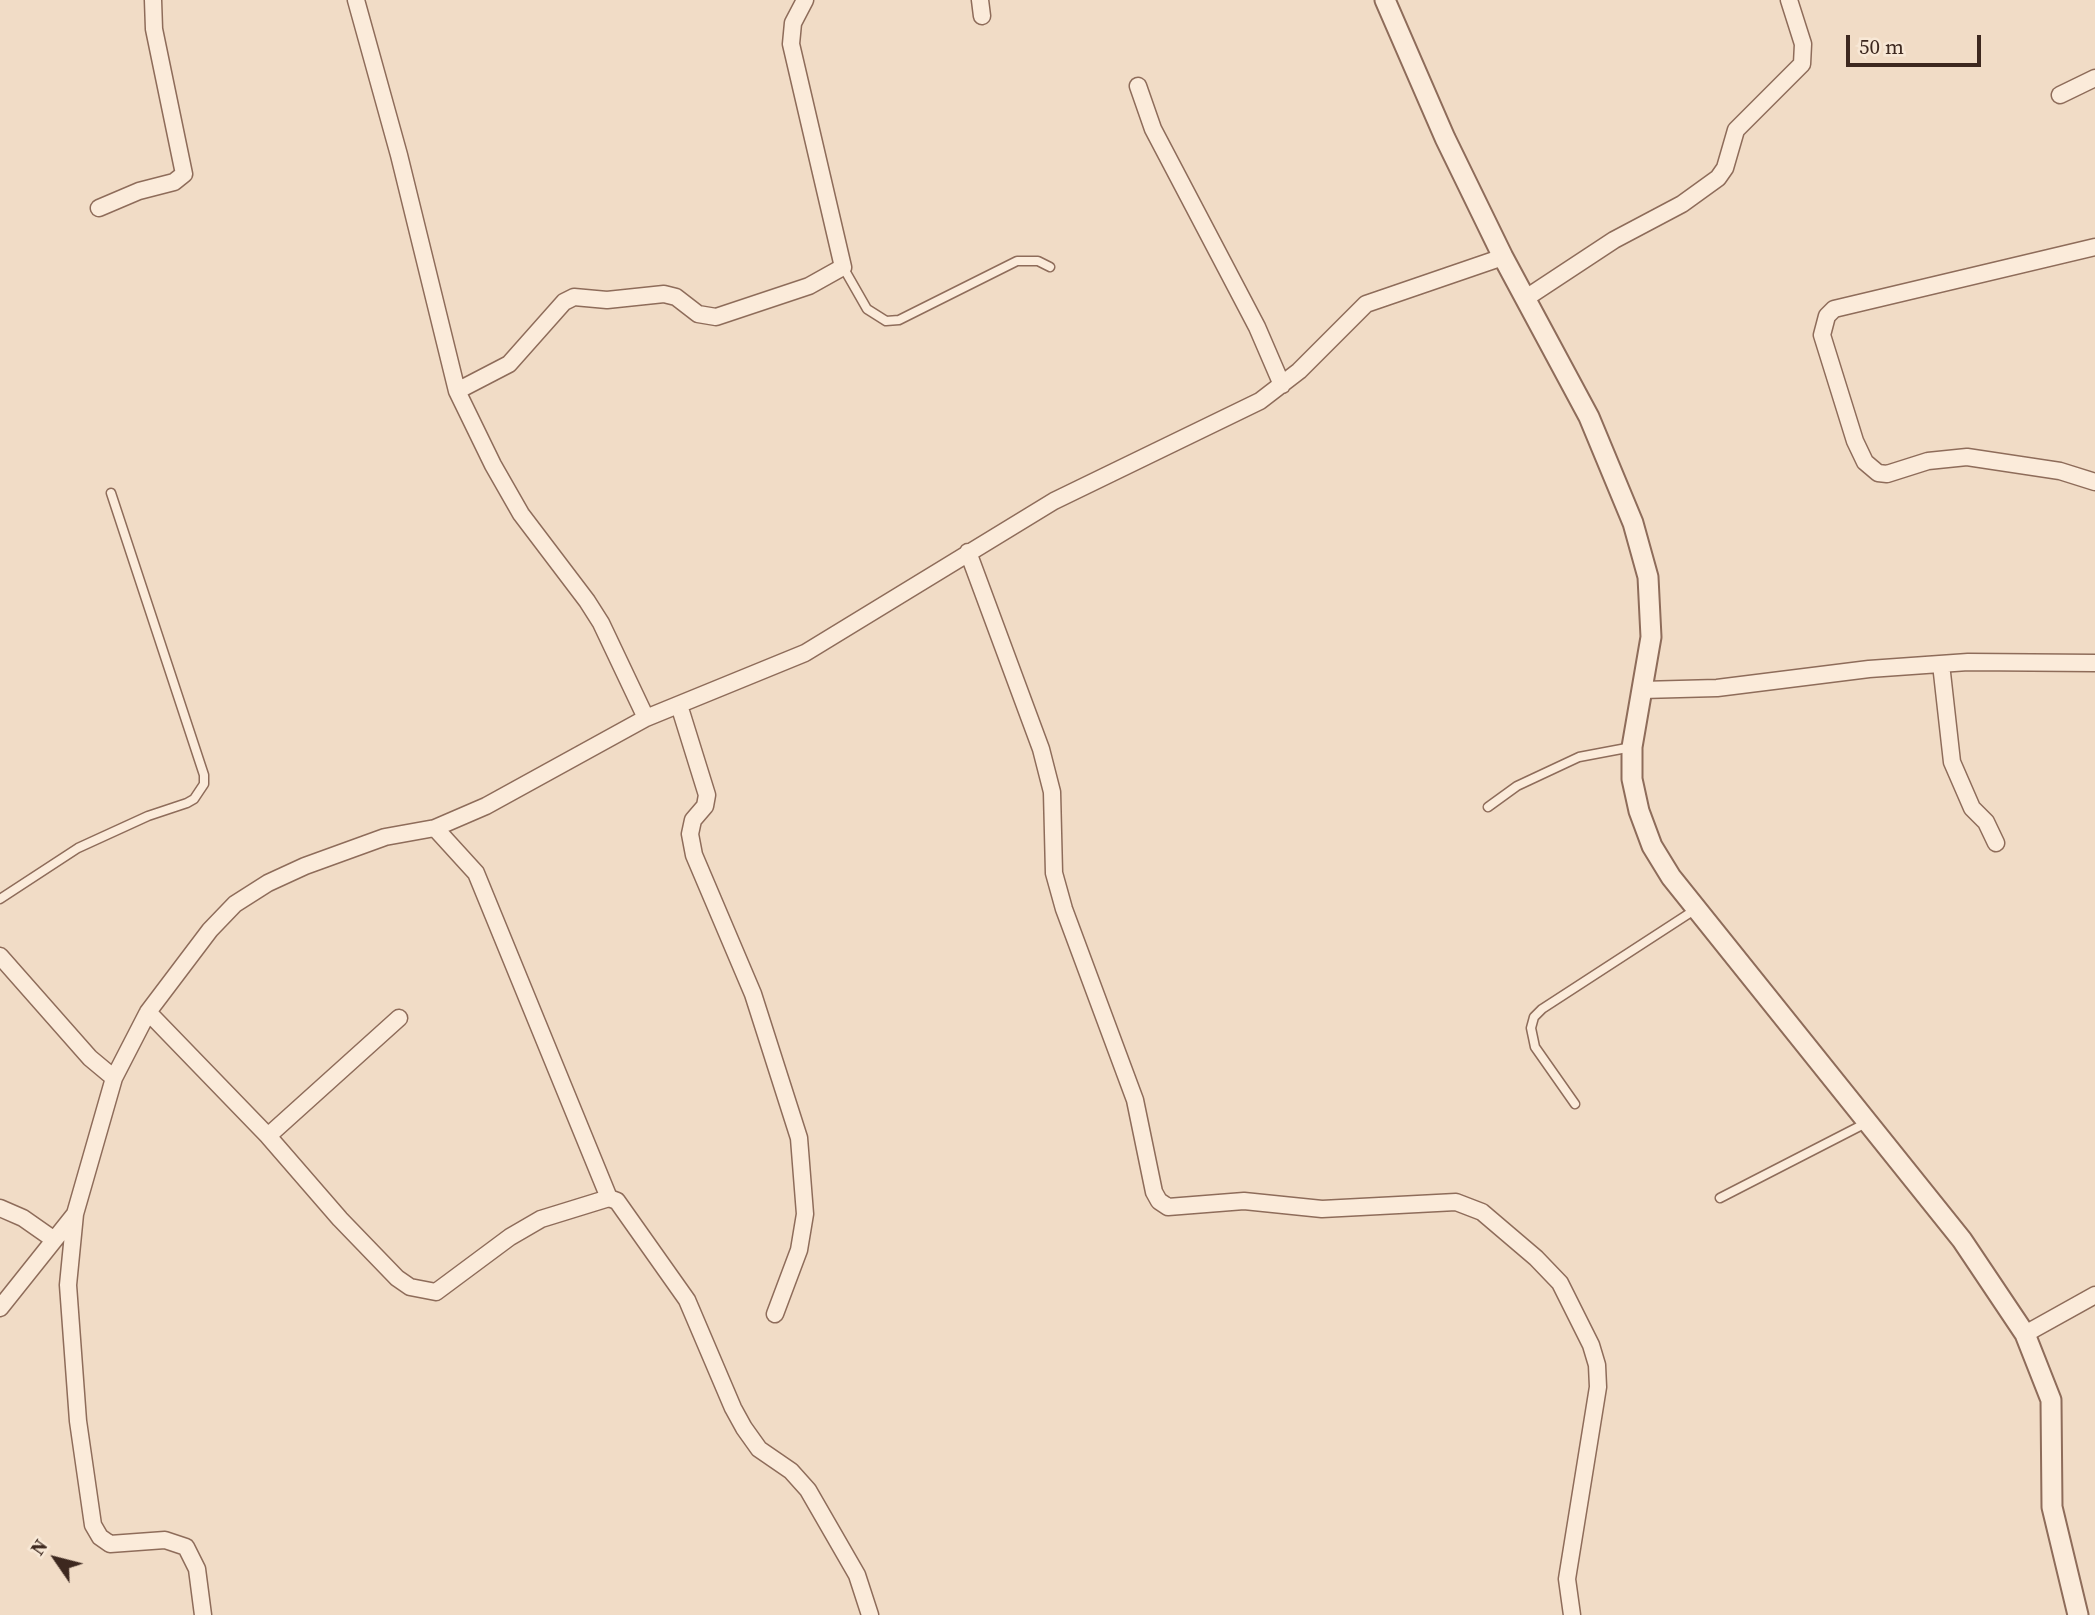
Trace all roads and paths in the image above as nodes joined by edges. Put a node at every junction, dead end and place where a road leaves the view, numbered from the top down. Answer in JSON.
{"nodes":[{"id":1,"x":153,"y":0,"type":"edge"},
{"id":2,"x":356,"y":0,"type":"edge"},
{"id":3,"x":805,"y":0,"type":"edge"},
{"id":4,"x":1385,"y":0,"type":"edge"},
{"id":5,"x":1789,"y":0,"type":"edge"},
{"id":6,"x":2095,"y":78,"type":"edge"},
{"id":7,"x":1138,"y":86,"type":"dead end"},
{"id":8,"x":2060,"y":95,"type":"dead end"},
{"id":9,"x":99,"y":208,"type":"dead end"},
{"id":10,"x":2095,"y":247,"type":"edge"},
{"id":11,"x":1503,"y":257,"type":"junction"},
{"id":12,"x":844,"y":267,"type":"junction"},
{"id":13,"x":1050,"y":267,"type":"dead end"},
{"id":14,"x":1526,"y":298,"type":"junction"},
{"id":15,"x":1282,"y":385,"type":"junction"},
{"id":16,"x":457,"y":391,"type":"junction"},
{"id":17,"x":2095,"y":482,"type":"edge"},
{"id":18,"x":111,"y":494,"type":"dead end"},
{"id":19,"x":968,"y":552,"type":"junction"},
{"id":20,"x":2095,"y":663,"type":"edge"},
{"id":21,"x":1941,"y":664,"type":"junction"},
{"id":22,"x":1642,"y":690,"type":"junction"},
{"id":23,"x":679,"y":705,"type":"junction"},
{"id":24,"x":646,"y":718,"type":"junction"},
{"id":25,"x":1632,"y":747,"type":"junction"},
{"id":26,"x":1488,"y":807,"type":"dead end"},
{"id":27,"x":435,"y":828,"type":"junction"},
{"id":28,"x":1996,"y":843,"type":"dead end"},
{"id":29,"x":0,"y":899,"type":"edge"},
{"id":30,"x":1696,"y":909,"type":"junction"},
{"id":31,"x":0,"y":956,"type":"edge"},
{"id":32,"x":148,"y":1012,"type":"junction"},
{"id":33,"x":399,"y":1018,"type":"dead end"},
{"id":34,"x":114,"y":1079,"type":"junction"},
{"id":35,"x":1575,"y":1104,"type":"dead end"},
{"id":36,"x":1866,"y":1123,"type":"junction"},
{"id":37,"x":268,"y":1136,"type":"junction"},
{"id":38,"x":609,"y":1198,"type":"junction"},
{"id":39,"x":1720,"y":1198,"type":"dead end"},
{"id":40,"x":0,"y":1208,"type":"edge"},
{"id":41,"x":75,"y":1214,"type":"junction"},
{"id":42,"x":53,"y":1239,"type":"junction"},
{"id":43,"x":2095,"y":1295,"type":"edge"},
{"id":44,"x":0,"y":1308,"type":"edge"},
{"id":45,"x":775,"y":1314,"type":"dead end"},
{"id":46,"x":2025,"y":1334,"type":"junction"},
{"id":47,"x":203,"y":1615,"type":"edge"},
{"id":48,"x":870,"y":1615,"type":"edge"},
{"id":49,"x":1572,"y":1615,"type":"edge"},
{"id":50,"x":2078,"y":1615,"type":"edge"}],
"edges":[{"from":1,"to":9,"type":"street"},
{"from":2,"to":16,"type":"street"},
{"from":3,"to":12,"type":"street"},
{"from":4,"to":11,"type":"street"},
{"from":5,"to":14,"type":"street"},
{"from":6,"to":8,"type":"street"},
{"from":7,"to":15,"type":"street"},
{"from":10,"to":17,"type":"street"},
{"from":11,"to":14,"type":"street"},
{"from":11,"to":15,"type":"street"},
{"from":12,"to":13,"type":"lane"},
{"from":12,"to":16,"type":"street"},
{"from":14,"to":22,"type":"street"},
{"from":15,"to":19,"type":"street"},
{"from":16,"to":24,"type":"street"},
{"from":18,"to":29,"type":"lane"},
{"from":19,"to":23,"type":"street"},
{"from":19,"to":49,"type":"street"},
{"from":20,"to":21,"type":"street"},
{"from":21,"to":22,"type":"street"},
{"from":21,"to":28,"type":"street"},
{"from":22,"to":25,"type":"street"},
{"from":23,"to":24,"type":"street"},
{"from":23,"to":45,"type":"street"},
{"from":24,"to":27,"type":"street"},
{"from":25,"to":26,"type":"lane"},
{"from":25,"to":30,"type":"street"},
{"from":27,"to":32,"type":"street"},
{"from":27,"to":38,"type":"street"},
{"from":30,"to":35,"type":"lane"},
{"from":30,"to":36,"type":"street"},
{"from":31,"to":34,"type":"street"},
{"from":32,"to":34,"type":"street"},
{"from":32,"to":37,"type":"street"},
{"from":33,"to":37,"type":"street"},
{"from":34,"to":41,"type":"street"},
{"from":36,"to":39,"type":"lane"},
{"from":36,"to":46,"type":"street"},
{"from":37,"to":38,"type":"street"},
{"from":38,"to":48,"type":"street"},
{"from":40,"to":42,"type":"street"},
{"from":41,"to":42,"type":"street"},
{"from":41,"to":47,"type":"street"},
{"from":42,"to":44,"type":"street"},
{"from":43,"to":46,"type":"street"},
{"from":46,"to":50,"type":"street"}]}
